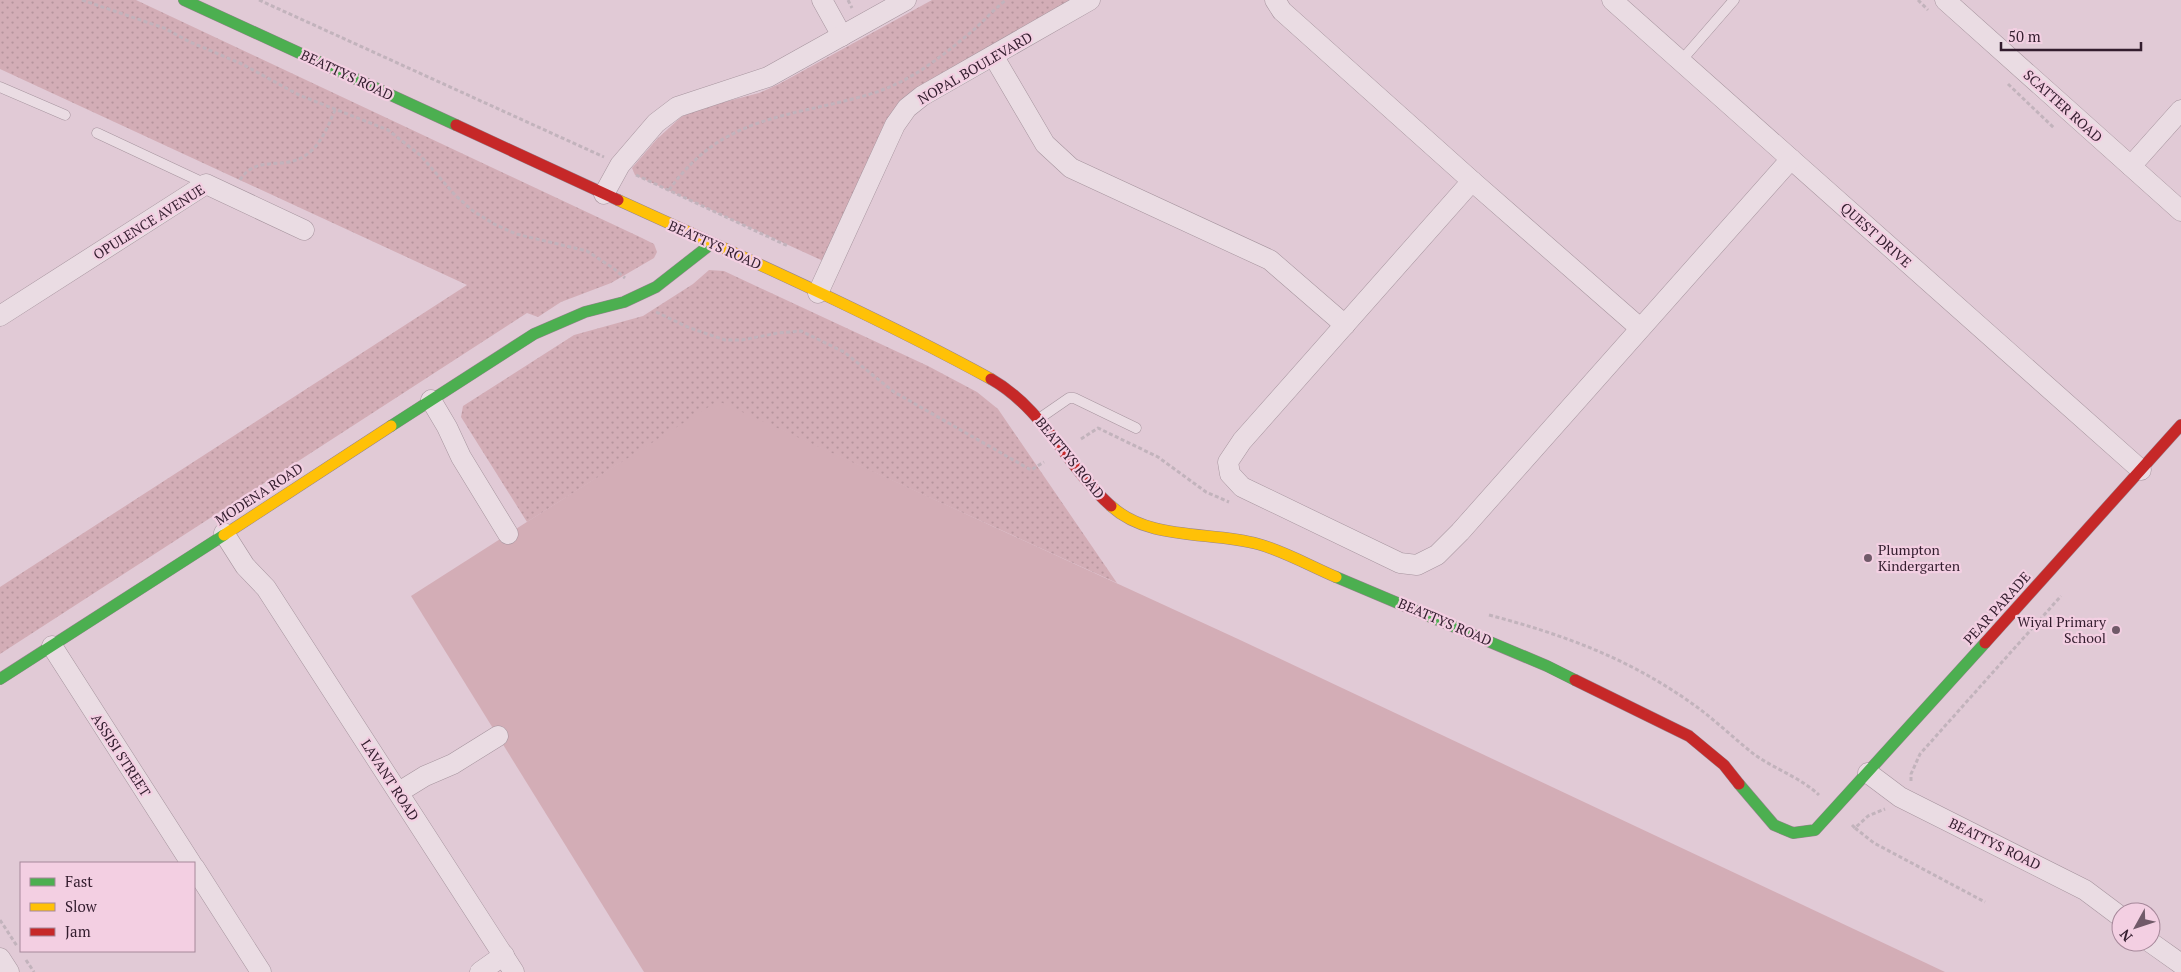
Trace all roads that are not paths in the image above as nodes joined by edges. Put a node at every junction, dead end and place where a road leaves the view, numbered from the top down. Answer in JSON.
{"nodes":[{"id":1,"x":184,"y":0,"type":"edge"},
{"id":2,"x":822,"y":0,"type":"edge"},
{"id":3,"x":906,"y":0,"type":"edge"},
{"id":4,"x":1090,"y":0,"type":"edge"},
{"id":5,"x":1275,"y":0,"type":"edge"},
{"id":6,"x":1612,"y":0,"type":"edge"},
{"id":7,"x":1734,"y":0,"type":"edge"},
{"id":8,"x":1945,"y":0,"type":"edge"},
{"id":9,"x":842,"y":36,"type":"junction"},
{"id":10,"x":994,"y":57,"type":"junction"},
{"id":11,"x":1681,"y":62,"type":"junction"},
{"id":12,"x":0,"y":87,"type":"edge"},
{"id":13,"x":2181,"y":110,"type":"edge"},
{"id":14,"x":65,"y":115,"type":"dead end"},
{"id":15,"x":97,"y":134,"type":"dead end"},
{"id":16,"x":1790,"y":159,"type":"junction"},
{"id":17,"x":2131,"y":166,"type":"junction"},
{"id":18,"x":1472,"y":181,"type":"junction"},
{"id":19,"x":206,"y":184,"type":"junction"},
{"id":20,"x":604,"y":194,"type":"junction"},
{"id":21,"x":2181,"y":211,"type":"edge"},
{"id":22,"x":304,"y":230,"type":"dead end"},
{"id":23,"x":711,"y":244,"type":"junction"},
{"id":24,"x":675,"y":258,"type":"dead end"},
{"id":25,"x":636,"y":291,"type":"junction"},
{"id":26,"x":818,"y":293,"type":"junction"},
{"id":27,"x":0,"y":316,"type":"edge"},
{"id":28,"x":1345,"y":325,"type":"junction"},
{"id":29,"x":1640,"y":328,"type":"junction"},
{"id":30,"x":426,"y":403,"type":"junction"},
{"id":31,"x":1039,"y":418,"type":"junction"},
{"id":32,"x":2181,"y":425,"type":"edge"},
{"id":33,"x":1136,"y":428,"type":"dead end"},
{"id":34,"x":2141,"y":470,"type":"junction"},
{"id":35,"x":229,"y":530,"type":"junction"},
{"id":36,"x":508,"y":534,"type":"dead end"},
{"id":37,"x":52,"y":646,"type":"junction"},
{"id":38,"x":0,"y":679,"type":"edge"},
{"id":39,"x":498,"y":736,"type":"dead end"},
{"id":40,"x":1868,"y":773,"type":"junction"},
{"id":41,"x":402,"y":798,"type":"junction"},
{"id":42,"x":1835,"y":810,"type":"joint"},
{"id":43,"x":190,"y":862,"type":"edge"},
{"id":44,"x":195,"y":869,"type":"edge"},
{"id":45,"x":2111,"y":910,"type":"edge"},
{"id":46,"x":2161,"y":950,"type":"edge"},
{"id":47,"x":0,"y":958,"type":"edge"},
{"id":48,"x":2181,"y":964,"type":"edge"},
{"id":49,"x":507,"y":966,"type":"edge"},
{"id":50,"x":9,"y":972,"type":"edge"},
{"id":51,"x":261,"y":972,"type":"edge"},
{"id":52,"x":480,"y":972,"type":"edge"}],
"edges":[{"from":1,"to":20,"type":"street","name":"BEATTYS ROAD"},
{"from":2,"to":9,"type":"street"},
{"from":3,"to":9,"type":"street"},
{"from":4,"to":10,"type":"street","name":"NOPAL BOULEVARD"},
{"from":5,"to":18,"type":"street"},
{"from":6,"to":11,"type":"street","name":"QUEST DRIVE"},
{"from":7,"to":11,"type":"lane"},
{"from":8,"to":17,"type":"street","name":"SCATTER ROAD"},
{"from":9,"to":20,"type":"street"},
{"from":10,"to":26,"type":"street","name":"NOPAL BOULEVARD"},
{"from":10,"to":28,"type":"street"},
{"from":11,"to":16,"type":"street","name":"QUEST DRIVE"},
{"from":12,"to":14,"type":"lane"},
{"from":13,"to":17,"type":"street"},
{"from":15,"to":19,"type":"lane"},
{"from":16,"to":29,"type":"street"},
{"from":16,"to":34,"type":"street","name":"QUEST DRIVE"},
{"from":17,"to":21,"type":"street","name":"SCATTER ROAD"},
{"from":18,"to":28,"type":"street"},
{"from":18,"to":29,"type":"street"},
{"from":19,"to":22,"type":"street","name":"OPULENCE AVENUE"},
{"from":19,"to":27,"type":"street","name":"OPULENCE AVENUE"},
{"from":20,"to":23,"type":"street","name":"BEATTYS ROAD"},
{"from":23,"to":25,"type":"street","name":"MODENA ROAD"},
{"from":23,"to":26,"type":"street","name":"BEATTYS ROAD"},
{"from":24,"to":25,"type":"street","name":"MODENA ROAD"},
{"from":25,"to":30,"type":"street","name":"MODENA ROAD"},
{"from":26,"to":31,"type":"street","name":"BEATTYS ROAD"},
{"from":28,"to":29,"type":"street"},
{"from":30,"to":35,"type":"street","name":"MODENA ROAD"},
{"from":30,"to":36,"type":"street"},
{"from":31,"to":33,"type":"lane"},
{"from":31,"to":42,"type":"street","name":"BEATTYS ROAD"},
{"from":32,"to":34,"type":"street","name":"PEAR PARADE"},
{"from":34,"to":40,"type":"street","name":"PEAR PARADE"},
{"from":35,"to":37,"type":"street","name":"MODENA ROAD"},
{"from":35,"to":41,"type":"street","name":"LAVANT ROAD"},
{"from":37,"to":38,"type":"street","name":"MODENA ROAD"},
{"from":37,"to":43,"type":"street","name":"ASSISI STREET"},
{"from":39,"to":41,"type":"street"},
{"from":40,"to":42,"type":"street","name":"PEAR PARADE"},
{"from":40,"to":45,"type":"street","name":"BEATTYS ROAD"},
{"from":41,"to":49,"type":"street","name":"LAVANT ROAD"},
{"from":44,"to":51,"type":"street"},
{"from":46,"to":48,"type":"street"},
{"from":47,"to":50,"type":"street"},
{"from":49,"to":52,"type":"street"}]}
